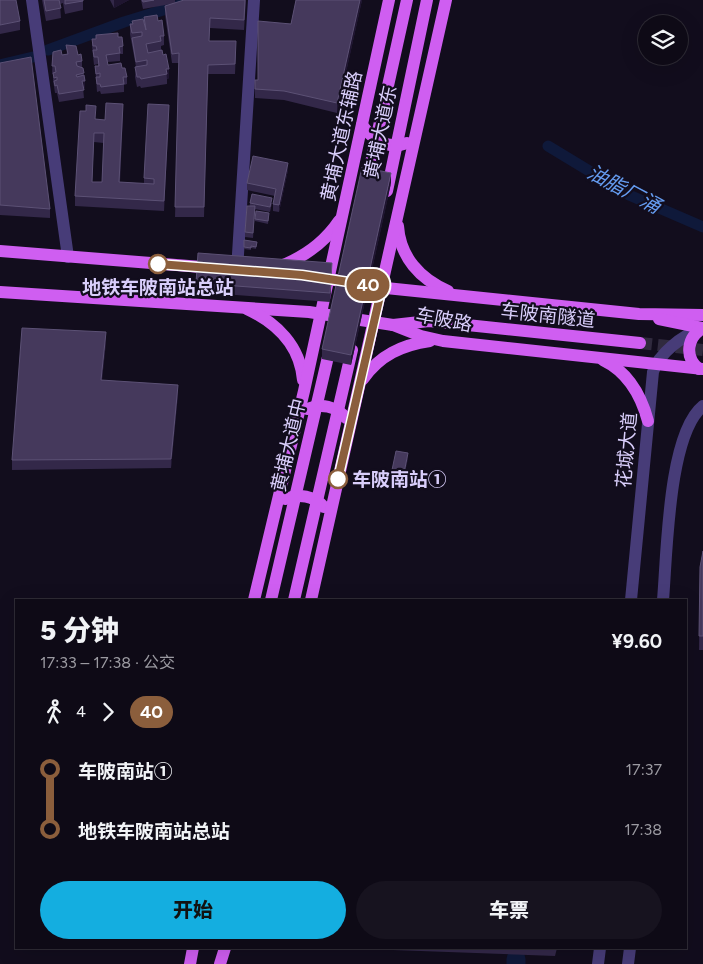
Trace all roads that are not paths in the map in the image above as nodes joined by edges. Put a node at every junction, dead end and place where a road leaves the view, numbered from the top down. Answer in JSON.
{"nodes":[{"id":1,"x":32,"y":0,"type":"edge"},
{"id":2,"x":254,"y":0,"type":"edge"},
{"id":3,"x":389,"y":0,"type":"edge"},
{"id":4,"x":407,"y":0,"type":"edge"},
{"id":5,"x":427,"y":0,"type":"edge"},
{"id":6,"x":446,"y":0,"type":"edge"},
{"id":7,"x":362,"y":125,"type":"junction"},
{"id":8,"x":414,"y":139,"type":"junction"},
{"id":9,"x":350,"y":185,"type":"junction"},
{"id":10,"x":400,"y":200,"type":"junction"},
{"id":11,"x":343,"y":215,"type":"junction"},
{"id":12,"x":0,"y":251,"type":"edge"},
{"id":13,"x":68,"y":257,"type":"junction"},
{"id":14,"x":347,"y":271,"type":"edge"},
{"id":15,"x":249,"y":273,"type":"junction"},
{"id":16,"x":369,"y":274,"type":"edge"},
{"id":17,"x":328,"y":279,"type":"junction"},
{"id":18,"x":382,"y":287,"type":"junction"},
{"id":19,"x":0,"y":292,"type":"edge"},
{"id":20,"x":460,"y":295,"type":"junction"},
{"id":21,"x":241,"y":303,"type":"junction"},
{"id":22,"x":321,"y":313,"type":"junction"},
{"id":23,"x":639,"y":314,"type":"junction"},
{"id":24,"x":703,"y":315,"type":"edge"},
{"id":25,"x":374,"y":322,"type":"junction"},
{"id":26,"x":393,"y":325,"type":"junction"},
{"id":27,"x":703,"y":328,"type":"edge"},
{"id":28,"x":443,"y":341,"type":"junction"},
{"id":29,"x":640,"y":344,"type":"tunnel mouth"},
{"id":30,"x":598,"y":358,"type":"junction"},
{"id":31,"x":656,"y":364,"type":"junction"},
{"id":32,"x":701,"y":369,"type":"edge"},
{"id":33,"x":360,"y":385,"type":"junction"},
{"id":34,"x":304,"y":391,"type":"junction"},
{"id":35,"x":703,"y":406,"type":"edge"},
{"id":36,"x":298,"y":415,"type":"junction"},
{"id":37,"x":648,"y":421,"type":"junction"},
{"id":38,"x":350,"y":427,"type":"junction"},
{"id":39,"x":277,"y":504,"type":"junction"},
{"id":40,"x":330,"y":518,"type":"junction"},
{"id":41,"x":254,"y":599,"type":"edge"},
{"id":42,"x":271,"y":599,"type":"edge"},
{"id":43,"x":294,"y":599,"type":"edge"},
{"id":44,"x":311,"y":599,"type":"edge"},
{"id":45,"x":631,"y":599,"type":"edge"},
{"id":46,"x":663,"y":599,"type":"edge"},
{"id":47,"x":186,"y":949,"type":"edge"},
{"id":48,"x":193,"y":949,"type":"edge"},
{"id":49,"x":220,"y":949,"type":"edge"},
{"id":50,"x":225,"y":949,"type":"edge"},
{"id":51,"x":600,"y":949,"type":"edge"},
{"id":52,"x":630,"y":949,"type":"edge"},
{"id":53,"x":185,"y":964,"type":"edge"},
{"id":54,"x":190,"y":964,"type":"edge"},
{"id":55,"x":219,"y":964,"type":"edge"},
{"id":56,"x":598,"y":964,"type":"edge"},
{"id":57,"x":628,"y":964,"type":"edge"}],
"edges":[{"from":1,"to":13,"type":"street"},
{"from":2,"to":15,"type":"street"},
{"from":3,"to":7,"type":"main road","name":"黄埔大道东辅路"},
{"from":4,"to":9,"type":"main road","name":"黄埔大道东","bridge":true},
{"from":5,"to":10,"type":"main road","name":"黄埔大道东","bridge":true},
{"from":6,"to":8,"type":"main road"},
{"from":7,"to":8,"type":"main road"},
{"from":7,"to":9,"type":"main road","name":"黄埔大道东辅路"},
{"from":8,"to":10,"type":"main road"},
{"from":9,"to":11,"type":"main road","name":"黄埔大道东辅路"},
{"from":10,"to":18,"type":"main road"},
{"from":10,"to":20,"type":"main road"},
{"from":11,"to":15,"type":"main road"},
{"from":11,"to":17,"type":"main road","name":"黄埔大道东辅路"},
{"from":12,"to":13,"type":"main road","name":"车陂路"},
{"from":13,"to":15,"type":"main road","name":"车陂路"},
{"from":14,"to":42,"type":"main road","name":"黄埔大道中","bridge":true},
{"from":15,"to":17,"type":"main road","name":"车陂路"},
{"from":16,"to":43,"type":"main road","bridge":true},
{"from":17,"to":18,"type":"main road","name":"车陂路"},
{"from":17,"to":22,"type":"main road","name":"黄埔大道东辅路"},
{"from":18,"to":20,"type":"main road","name":"车陂路"},
{"from":18,"to":25,"type":"main road"},
{"from":19,"to":21,"type":"main road","name":"车陂路"},
{"from":20,"to":23,"type":"main road","name":"车陂路"},
{"from":21,"to":22,"type":"main road","name":"车陂路"},
{"from":21,"to":34,"type":"main road"},
{"from":22,"to":25,"type":"main road","name":"车陂路"},
{"from":22,"to":34,"type":"main road","name":"黄埔大道东辅路"},
{"from":23,"to":24,"type":"main road","name":"车陂路"},
{"from":23,"to":27,"type":"main road"},
{"from":25,"to":26,"type":"main road","name":"车陂路"},
{"from":25,"to":33,"type":"main road"},
{"from":26,"to":28,"type":"main road","name":"车陂路"},
{"from":26,"to":29,"type":"main road","name":"车陂南隧道"},
{"from":27,"to":31,"type":"street"},
{"from":27,"to":32,"type":"main road"},
{"from":28,"to":30,"type":"main road","name":"车陂路"},
{"from":28,"to":33,"type":"main road"},
{"from":30,"to":31,"type":"main road","name":"车陂路"},
{"from":30,"to":37,"type":"main road"},
{"from":31,"to":32,"type":"main road","name":"车陂路"},
{"from":31,"to":37,"type":"street","name":"花城大道"},
{"from":33,"to":38,"type":"main road"},
{"from":34,"to":36,"type":"main road","name":"黄埔大道东辅路"},
{"from":35,"to":46,"type":"street"},
{"from":36,"to":38,"type":"main road"},
{"from":36,"to":39,"type":"main road","name":"黄埔大道东辅路"},
{"from":37,"to":45,"type":"street","name":"花城大道"},
{"from":38,"to":40,"type":"main road"},
{"from":39,"to":40,"type":"main road"},
{"from":39,"to":41,"type":"main road","name":"黄埔大道东辅路"},
{"from":40,"to":44,"type":"main road"},
{"from":47,"to":53,"type":"main road"},
{"from":48,"to":54,"type":"main road"},
{"from":49,"to":55,"type":"main road"},
{"from":50,"to":55,"type":"main road"},
{"from":51,"to":56,"type":"street"},
{"from":52,"to":57,"type":"street"}]}
